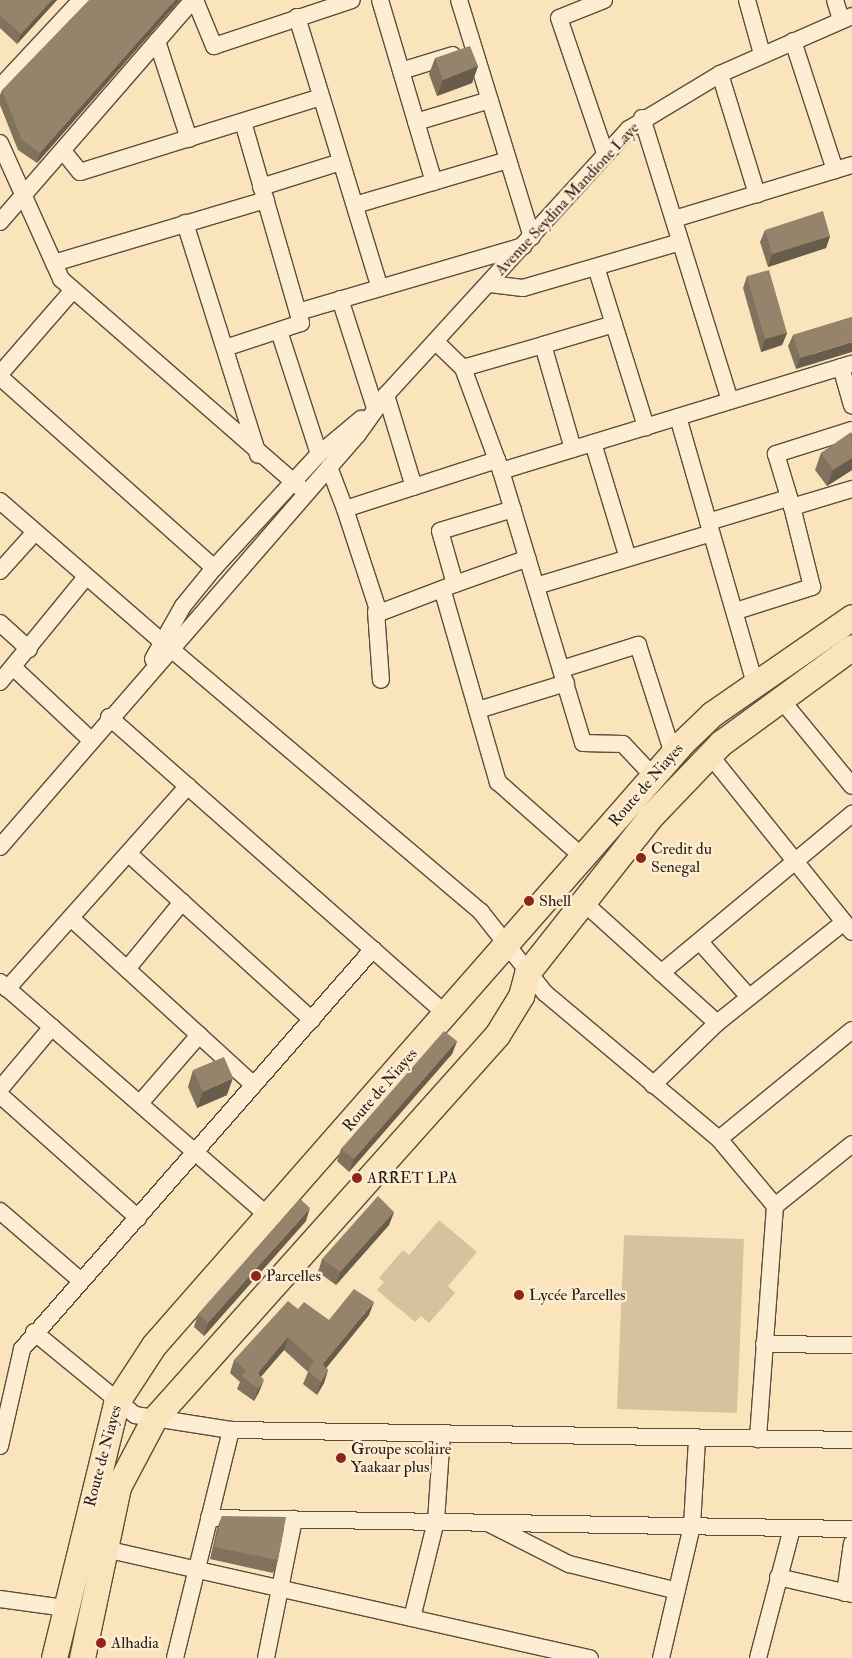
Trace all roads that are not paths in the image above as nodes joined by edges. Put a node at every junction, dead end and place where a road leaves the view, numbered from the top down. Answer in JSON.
{"nodes":[{"id":1,"x":81,"y":0,"type":"edge"},
{"id":2,"x":194,"y":0,"type":"edge"},
{"id":3,"x":352,"y":0,"type":"edge"},
{"id":4,"x":380,"y":0,"type":"edge"},
{"id":5,"x":460,"y":0,"type":"edge"},
{"id":6,"x":604,"y":0,"type":"edge"},
{"id":7,"x":747,"y":0,"type":"edge"},
{"id":8,"x":835,"y":0,"type":"edge"},
{"id":9,"x":306,"y":10,"type":"edge"},
{"id":10,"x":846,"y":18,"type":"edge"},
{"id":11,"x":157,"y":41,"type":"junction"},
{"id":12,"x":793,"y":41,"type":"junction"},
{"id":13,"x":474,"y":49,"type":"junction"},
{"id":14,"x":762,"y":54,"type":"junction"},
{"id":15,"x":401,"y":71,"type":"junction"},
{"id":16,"x":720,"y":74,"type":"junction"},
{"id":17,"x":0,"y":88,"type":"edge"},
{"id":18,"x":321,"y":97,"type":"junction"},
{"id":19,"x":490,"y":100,"type":"junction"},
{"id":20,"x":642,"y":118,"type":"junction"},
{"id":21,"x":243,"y":122,"type":"junction"},
{"id":22,"x":416,"y":122,"type":"junction"},
{"id":23,"x":189,"y":139,"type":"junction"},
{"id":24,"x":0,"y":143,"type":"edge"},
{"id":25,"x":63,"y":151,"type":"junction"},
{"id":26,"x":605,"y":153,"type":"junction"},
{"id":27,"x":508,"y":160,"type":"junction"},
{"id":28,"x":342,"y":162,"type":"junction"},
{"id":29,"x":852,"y":165,"type":"edge"},
{"id":30,"x":835,"y":170,"type":"junction"},
{"id":31,"x":434,"y":182,"type":"junction"},
{"id":32,"x":25,"y":193,"type":"junction"},
{"id":33,"x":263,"y":193,"type":"junction"},
{"id":34,"x":757,"y":194,"type":"junction"},
{"id":35,"x":355,"y":205,"type":"junction"},
{"id":36,"x":674,"y":220,"type":"junction"},
{"id":37,"x":0,"y":222,"type":"edge"},
{"id":38,"x":186,"y":223,"type":"junction"},
{"id":39,"x":528,"y":242,"type":"junction"},
{"id":40,"x":680,"y":242,"type":"junction"},
{"id":41,"x":54,"y":263,"type":"junction"},
{"id":42,"x":596,"y":267,"type":"junction"},
{"id":43,"x":490,"y":284,"type":"junction"},
{"id":44,"x":380,"y":288,"type":"junction"},
{"id":45,"x":73,"y":290,"type":"junction"},
{"id":46,"x":340,"y":300,"type":"junction"},
{"id":47,"x":298,"y":312,"type":"junction"},
{"id":48,"x":614,"y":324,"type":"junction"},
{"id":49,"x":279,"y":331,"type":"junction"},
{"id":50,"x":436,"y":342,"type":"junction"},
{"id":51,"x":543,"y":345,"type":"junction"},
{"id":52,"x":224,"y":348,"type":"junction"},
{"id":53,"x":847,"y":366,"type":"edge"},
{"id":54,"x":463,"y":368,"type":"junction"},
{"id":55,"x":0,"y":375,"type":"edge"},
{"id":56,"x":386,"y":395,"type":"junction"},
{"id":57,"x":730,"y":401,"type":"junction"},
{"id":58,"x":852,"y":406,"type":"edge"},
{"id":59,"x":375,"y":408,"type":"junction"},
{"id":60,"x":678,"y":417,"type":"junction"},
{"id":61,"x":646,"y":427,"type":"junction"},
{"id":62,"x":852,"y":430,"type":"edge"},
{"id":63,"x":593,"y":443,"type":"junction"},
{"id":64,"x":573,"y":449,"type":"junction"},
{"id":65,"x":319,"y":454,"type":"junction"},
{"id":66,"x":258,"y":456,"type":"junction"},
{"id":67,"x":499,"y":466,"type":"junction"},
{"id":68,"x":329,"y":467,"type":"junction"},
{"id":69,"x":291,"y":482,"type":"junction"},
{"id":70,"x":414,"y":487,"type":"junction"},
{"id":71,"x":852,"y":489,"type":"edge"},
{"id":72,"x":305,"y":492,"type":"junction"},
{"id":73,"x":0,"y":501,"type":"edge"},
{"id":74,"x":790,"y":503,"type":"junction"},
{"id":75,"x":345,"y":509,"type":"junction"},
{"id":76,"x":513,"y":509,"type":"junction"},
{"id":77,"x":709,"y":527,"type":"junction"},
{"id":78,"x":35,"y":532,"type":"junction"},
{"id":79,"x":528,"y":558,"type":"junction"},
{"id":80,"x":628,"y":558,"type":"junction"},
{"id":81,"x":214,"y":568,"type":"junction"},
{"id":82,"x":0,"y":570,"type":"edge"},
{"id":83,"x":86,"y":577,"type":"junction"},
{"id":84,"x":536,"y":586,"type":"junction"},
{"id":85,"x":449,"y":588,"type":"junction"},
{"id":86,"x":736,"y":610,"type":"junction"},
{"id":87,"x":376,"y":611,"type":"junction"},
{"id":88,"x":852,"y":617,"type":"edge"},
{"id":89,"x":0,"y":623,"type":"edge"},
{"id":90,"x":167,"y":645,"type":"junction"},
{"id":91,"x":852,"y":646,"type":"edge"},
{"id":92,"x":29,"y":649,"type":"junction"},
{"id":93,"x":14,"y":668,"type":"junction"},
{"id":94,"x":564,"y":676,"type":"junction"},
{"id":95,"x":381,"y":680,"type":"dead end"},
{"id":96,"x":0,"y":682,"type":"edge"},
{"id":97,"x":755,"y":684,"type":"junction"},
{"id":98,"x":779,"y":697,"type":"junction"},
{"id":99,"x":478,"y":710,"type":"junction"},
{"id":100,"x":109,"y":717,"type":"junction"},
{"id":101,"x":90,"y":739,"type":"junction"},
{"id":102,"x":673,"y":754,"type":"junction"},
{"id":103,"x":709,"y":754,"type":"junction"},
{"id":104,"x":846,"y":768,"type":"edge"},
{"id":105,"x":654,"y":777,"type":"junction"},
{"id":106,"x":188,"y":786,"type":"junction"},
{"id":107,"x":852,"y":786,"type":"edge"},
{"id":108,"x":852,"y":814,"type":"edge"},
{"id":109,"x":0,"y":847,"type":"edge"},
{"id":110,"x":129,"y":854,"type":"junction"},
{"id":111,"x":584,"y":858,"type":"junction"},
{"id":112,"x":795,"y":862,"type":"junction"},
{"id":113,"x":582,"y":901,"type":"junction"},
{"id":114,"x":182,"y":902,"type":"junction"},
{"id":115,"x":72,"y":919,"type":"junction"},
{"id":116,"x":848,"y":927,"type":"edge"},
{"id":117,"x":700,"y":942,"type":"junction"},
{"id":118,"x":507,"y":945,"type":"junction"},
{"id":119,"x":374,"y":949,"type":"junction"},
{"id":120,"x":127,"y":969,"type":"junction"},
{"id":121,"x":527,"y":973,"type":"junction"},
{"id":122,"x":661,"y":973,"type":"junction"},
{"id":123,"x":4,"y":986,"type":"edge"},
{"id":124,"x":749,"y":997,"type":"junction"},
{"id":125,"x":446,"y":1014,"type":"junction"},
{"id":126,"x":312,"y":1020,"type":"junction"},
{"id":127,"x":717,"y":1023,"type":"junction"},
{"id":128,"x":52,"y":1027,"type":"junction"},
{"id":129,"x":852,"y":1030,"type":"edge"},
{"id":130,"x":199,"y":1035,"type":"junction"},
{"id":131,"x":254,"y":1085,"type":"junction"},
{"id":132,"x":653,"y":1085,"type":"junction"},
{"id":133,"x":0,"y":1089,"type":"edge"},
{"id":134,"x":0,"y":1095,"type":"edge"},
{"id":135,"x":141,"y":1102,"type":"junction"},
{"id":136,"x":719,"y":1139,"type":"junction"},
{"id":137,"x":852,"y":1144,"type":"edge"},
{"id":138,"x":197,"y":1152,"type":"junction"},
{"id":139,"x":775,"y":1206,"type":"junction"},
{"id":140,"x":0,"y":1211,"type":"edge"},
{"id":141,"x":269,"y":1217,"type":"junction"},
{"id":142,"x":138,"y":1218,"type":"junction"},
{"id":143,"x":80,"y":1280,"type":"junction"},
{"id":144,"x":34,"y":1332,"type":"junction"},
{"id":145,"x":764,"y":1344,"type":"junction"},
{"id":146,"x":852,"y":1345,"type":"edge"},
{"id":147,"x":116,"y":1402,"type":"junction"},
{"id":148,"x":154,"y":1419,"type":"junction"},
{"id":149,"x":231,"y":1430,"type":"junction"},
{"id":150,"x":442,"y":1433,"type":"junction"},
{"id":151,"x":697,"y":1438,"type":"junction"},
{"id":152,"x":758,"y":1439,"type":"junction"},
{"id":153,"x":852,"y":1440,"type":"edge"},
{"id":154,"x":0,"y":1446,"type":"edge"},
{"id":155,"x":209,"y":1518,"type":"junction"},
{"id":156,"x":294,"y":1519,"type":"junction"},
{"id":157,"x":436,"y":1522,"type":"junction"},
{"id":158,"x":488,"y":1522,"type":"junction"},
{"id":159,"x":692,"y":1526,"type":"junction"},
{"id":160,"x":792,"y":1528,"type":"junction"},
{"id":161,"x":852,"y":1529,"type":"edge"},
{"id":162,"x":852,"y":1543,"type":"edge"},
{"id":163,"x":105,"y":1549,"type":"junction"},
{"id":164,"x":194,"y":1569,"type":"junction"},
{"id":165,"x":778,"y":1577,"type":"junction"},
{"id":166,"x":280,"y":1588,"type":"junction"},
{"id":167,"x":677,"y":1591,"type":"junction"},
{"id":168,"x":848,"y":1594,"type":"edge"},
{"id":169,"x":0,"y":1599,"type":"edge"},
{"id":170,"x":66,"y":1608,"type":"junction"},
{"id":171,"x":412,"y":1618,"type":"junction"},
{"id":172,"x":542,"y":1653,"type":"edge"},
{"id":173,"x":54,"y":1658,"type":"edge"},
{"id":174,"x":82,"y":1658,"type":"edge"},
{"id":175,"x":175,"y":1658,"type":"edge"},
{"id":176,"x":266,"y":1658,"type":"edge"},
{"id":177,"x":590,"y":1658,"type":"edge"},
{"id":178,"x":661,"y":1658,"type":"edge"},
{"id":179,"x":758,"y":1658,"type":"edge"}],
"edges":[{"from":1,"to":17,"type":"street"},
{"from":2,"to":9,"type":"street"},
{"from":2,"to":11,"type":"street"},
{"from":3,"to":9,"type":"street"},
{"from":4,"to":15,"type":"street"},
{"from":5,"to":13,"type":"street"},
{"from":6,"to":26,"type":"street"},
{"from":7,"to":14,"type":"street"},
{"from":8,"to":10,"type":"street"},
{"from":9,"to":18,"type":"street"},
{"from":10,"to":12,"type":"street","name":"Avenue Seydina Mandione Laye"},
{"from":11,"to":23,"type":"street"},
{"from":11,"to":25,"type":"street"},
{"from":12,"to":14,"type":"street","name":"Avenue Seydina Mandione Laye"},
{"from":12,"to":30,"type":"street"},
{"from":13,"to":15,"type":"street"},
{"from":13,"to":19,"type":"street"},
{"from":14,"to":16,"type":"street","name":"Avenue Seydina Mandione Laye"},
{"from":15,"to":22,"type":"street"},
{"from":16,"to":20,"type":"street","name":"Avenue Seydina Mandione Laye"},
{"from":16,"to":34,"type":"street"},
{"from":18,"to":21,"type":"street"},
{"from":18,"to":28,"type":"street"},
{"from":19,"to":22,"type":"street"},
{"from":19,"to":27,"type":"street"},
{"from":20,"to":26,"type":"street","name":"Avenue Seydina Mandione Laye"},
{"from":20,"to":36,"type":"street"},
{"from":21,"to":23,"type":"street"},
{"from":21,"to":33,"type":"street"},
{"from":22,"to":31,"type":"street"},
{"from":23,"to":25,"type":"street"},
{"from":24,"to":32,"type":"street"},
{"from":25,"to":32,"type":"street"},
{"from":26,"to":39,"type":"street","name":"Avenue Seydina Mandione Laye"},
{"from":27,"to":31,"type":"street"},
{"from":27,"to":39,"type":"street"},
{"from":28,"to":33,"type":"street"},
{"from":28,"to":35,"type":"street"},
{"from":29,"to":30,"type":"street"},
{"from":30,"to":34,"type":"street"},
{"from":31,"to":35,"type":"street"},
{"from":32,"to":37,"type":"street"},
{"from":32,"to":41,"type":"street"},
{"from":33,"to":38,"type":"street"},
{"from":33,"to":47,"type":"street"},
{"from":34,"to":36,"type":"street"},
{"from":35,"to":44,"type":"street"},
{"from":36,"to":40,"type":"street"},
{"from":38,"to":41,"type":"street"},
{"from":38,"to":52,"type":"street"},
{"from":39,"to":43,"type":"street","name":"Avenue Seydina Mandione Laye"},
{"from":39,"to":44,"type":"street"},
{"from":40,"to":42,"type":"street"},
{"from":40,"to":57,"type":"street"},
{"from":41,"to":45,"type":"street"},
{"from":42,"to":43,"type":"street"},
{"from":42,"to":48,"type":"street"},
{"from":43,"to":50,"type":"street","name":"Avenue Seydina Mandione Laye"},
{"from":44,"to":46,"type":"street"},
{"from":45,"to":55,"type":"street"},
{"from":45,"to":66,"type":"street"},
{"from":46,"to":47,"type":"street"},
{"from":46,"to":59,"type":"street"},
{"from":47,"to":49,"type":"street"},
{"from":48,"to":51,"type":"street"},
{"from":48,"to":61,"type":"street"},
{"from":49,"to":52,"type":"street"},
{"from":49,"to":65,"type":"street"},
{"from":50,"to":54,"type":"street"},
{"from":50,"to":56,"type":"street","name":"Avenue Seydina Mandione Laye"},
{"from":51,"to":54,"type":"street"},
{"from":51,"to":64,"type":"street"},
{"from":52,"to":66,"type":"street"},
{"from":53,"to":57,"type":"street"},
{"from":53,"to":58,"type":"street"},
{"from":54,"to":67,"type":"street"},
{"from":55,"to":81,"type":"street"},
{"from":56,"to":59,"type":"street","name":"Avenue Seydina Mandione Laye"},
{"from":56,"to":70,"type":"street"},
{"from":57,"to":60,"type":"street"},
{"from":59,"to":65,"type":"street"},
{"from":59,"to":68,"type":"street"},
{"from":60,"to":61,"type":"street"},
{"from":60,"to":77,"type":"street"},
{"from":61,"to":63,"type":"street"},
{"from":62,"to":74,"type":"street"},
{"from":63,"to":64,"type":"street"},
{"from":63,"to":80,"type":"street"},
{"from":64,"to":67,"type":"street"},
{"from":65,"to":69,"type":"street"},
{"from":66,"to":69,"type":"street"},
{"from":67,"to":70,"type":"street"},
{"from":67,"to":76,"type":"street"},
{"from":68,"to":72,"type":"street"},
{"from":68,"to":75,"type":"street"},
{"from":69,"to":72,"type":"street"},
{"from":69,"to":81,"type":"street"},
{"from":70,"to":75,"type":"street"},
{"from":71,"to":74,"type":"street"},
{"from":72,"to":90,"type":"street"},
{"from":73,"to":78,"type":"street"},
{"from":74,"to":77,"type":"street"},
{"from":74,"to":86,"type":"street"},
{"from":75,"to":87,"type":"street"},
{"from":76,"to":79,"type":"street"},
{"from":76,"to":85,"type":"street"},
{"from":77,"to":80,"type":"street"},
{"from":77,"to":86,"type":"street"},
{"from":78,"to":82,"type":"street"},
{"from":78,"to":83,"type":"street"},
{"from":79,"to":84,"type":"street"},
{"from":79,"to":85,"type":"street"},
{"from":80,"to":84,"type":"street"},
{"from":81,"to":90,"type":"street"},
{"from":83,"to":90,"type":"street"},
{"from":83,"to":92,"type":"street"},
{"from":84,"to":94,"type":"street"},
{"from":85,"to":87,"type":"street"},
{"from":85,"to":99,"type":"street"},
{"from":86,"to":97,"type":"street"},
{"from":87,"to":95,"type":"street"},
{"from":88,"to":97,"type":"main road","name":"Route de Niayes"},
{"from":89,"to":92,"type":"street"},
{"from":90,"to":100,"type":"street"},
{"from":90,"to":118,"type":"street"},
{"from":91,"to":98,"type":"main road","name":"Route de Niayes"},
{"from":92,"to":93,"type":"street"},
{"from":93,"to":96,"type":"street"},
{"from":93,"to":101,"type":"street"},
{"from":94,"to":99,"type":"street"},
{"from":94,"to":102,"type":"street"},
{"from":94,"to":105,"type":"street"},
{"from":97,"to":102,"type":"main road","name":"Route de Niayes"},
{"from":98,"to":103,"type":"main road","name":"Route de Niayes"},
{"from":98,"to":104,"type":"street"},
{"from":99,"to":111,"type":"street"},
{"from":100,"to":101,"type":"street"},
{"from":100,"to":106,"type":"street"},
{"from":101,"to":109,"type":"street"},
{"from":102,"to":105,"type":"main road","name":"Route de Niayes"},
{"from":103,"to":112,"type":"street"},
{"from":103,"to":113,"type":"main road","name":"Route de Niayes"},
{"from":104,"to":107,"type":"street"},
{"from":105,"to":111,"type":"main road","name":"Route de Niayes"},
{"from":106,"to":110,"type":"street"},
{"from":106,"to":119,"type":"street"},
{"from":108,"to":112,"type":"street"},
{"from":110,"to":114,"type":"street"},
{"from":110,"to":115,"type":"street"},
{"from":111,"to":118,"type":"main road","name":"Route de Niayes"},
{"from":112,"to":116,"type":"street"},
{"from":112,"to":117,"type":"street"},
{"from":113,"to":121,"type":"main road","name":"Route de Niayes"},
{"from":113,"to":122,"type":"street"},
{"from":114,"to":120,"type":"street"},
{"from":114,"to":126,"type":"street"},
{"from":115,"to":120,"type":"street"},
{"from":115,"to":123,"type":"street"},
{"from":116,"to":124,"type":"street"},
{"from":117,"to":122,"type":"street"},
{"from":117,"to":124,"type":"street"},
{"from":118,"to":121,"type":"street"},
{"from":118,"to":125,"type":"main road","name":"Route de Niayes"},
{"from":119,"to":125,"type":"street"},
{"from":119,"to":126,"type":"street"},
{"from":120,"to":130,"type":"street"},
{"from":121,"to":132,"type":"street"},
{"from":121,"to":148,"type":"main road","name":"Route de Niayes"},
{"from":122,"to":127,"type":"street"},
{"from":123,"to":128,"type":"street"},
{"from":124,"to":127,"type":"street"},
{"from":125,"to":141,"type":"main road","name":"Route de Niayes"},
{"from":126,"to":131,"type":"street"},
{"from":127,"to":132,"type":"street"},
{"from":128,"to":133,"type":"street"},
{"from":128,"to":135,"type":"street"},
{"from":129,"to":136,"type":"street"},
{"from":130,"to":131,"type":"street"},
{"from":130,"to":135,"type":"street"},
{"from":131,"to":138,"type":"street"},
{"from":132,"to":136,"type":"street"},
{"from":134,"to":142,"type":"street"},
{"from":135,"to":138,"type":"street"},
{"from":136,"to":139,"type":"street"},
{"from":137,"to":139,"type":"street"},
{"from":138,"to":141,"type":"street"},
{"from":138,"to":142,"type":"street"},
{"from":139,"to":145,"type":"street"},
{"from":140,"to":143,"type":"street"},
{"from":141,"to":147,"type":"main road","name":"Route de Niayes"},
{"from":142,"to":143,"type":"street"},
{"from":143,"to":144,"type":"street"},
{"from":144,"to":147,"type":"street"},
{"from":144,"to":154,"type":"street"},
{"from":145,"to":146,"type":"street"},
{"from":145,"to":152,"type":"street"},
{"from":147,"to":148,"type":"street"},
{"from":147,"to":170,"type":"main road","name":"Route de Niayes"},
{"from":148,"to":149,"type":"street"},
{"from":148,"to":163,"type":"main road","name":"Route de Niayes"},
{"from":149,"to":150,"type":"street"},
{"from":149,"to":155,"type":"street"},
{"from":150,"to":151,"type":"street"},
{"from":150,"to":157,"type":"street"},
{"from":151,"to":152,"type":"street"},
{"from":151,"to":159,"type":"street"},
{"from":152,"to":153,"type":"street"},
{"from":155,"to":156,"type":"street"},
{"from":155,"to":164,"type":"street"},
{"from":156,"to":157,"type":"street"},
{"from":156,"to":166,"type":"street"},
{"from":157,"to":158,"type":"street"},
{"from":157,"to":171,"type":"street"},
{"from":158,"to":159,"type":"street"},
{"from":158,"to":167,"type":"street"},
{"from":159,"to":160,"type":"street"},
{"from":159,"to":167,"type":"street"},
{"from":160,"to":161,"type":"street"},
{"from":160,"to":165,"type":"street"},
{"from":162,"to":168,"type":"street"},
{"from":163,"to":164,"type":"street"},
{"from":163,"to":174,"type":"main road","name":"Route de Niayes"},
{"from":164,"to":166,"type":"street"},
{"from":164,"to":175,"type":"street"},
{"from":165,"to":168,"type":"street"},
{"from":165,"to":179,"type":"street"},
{"from":166,"to":171,"type":"street"},
{"from":166,"to":176,"type":"street"},
{"from":167,"to":178,"type":"street"},
{"from":169,"to":170,"type":"street"},
{"from":170,"to":173,"type":"main road","name":"Route de Niayes"},
{"from":171,"to":172,"type":"street"},
{"from":172,"to":177,"type":"street"}]}
